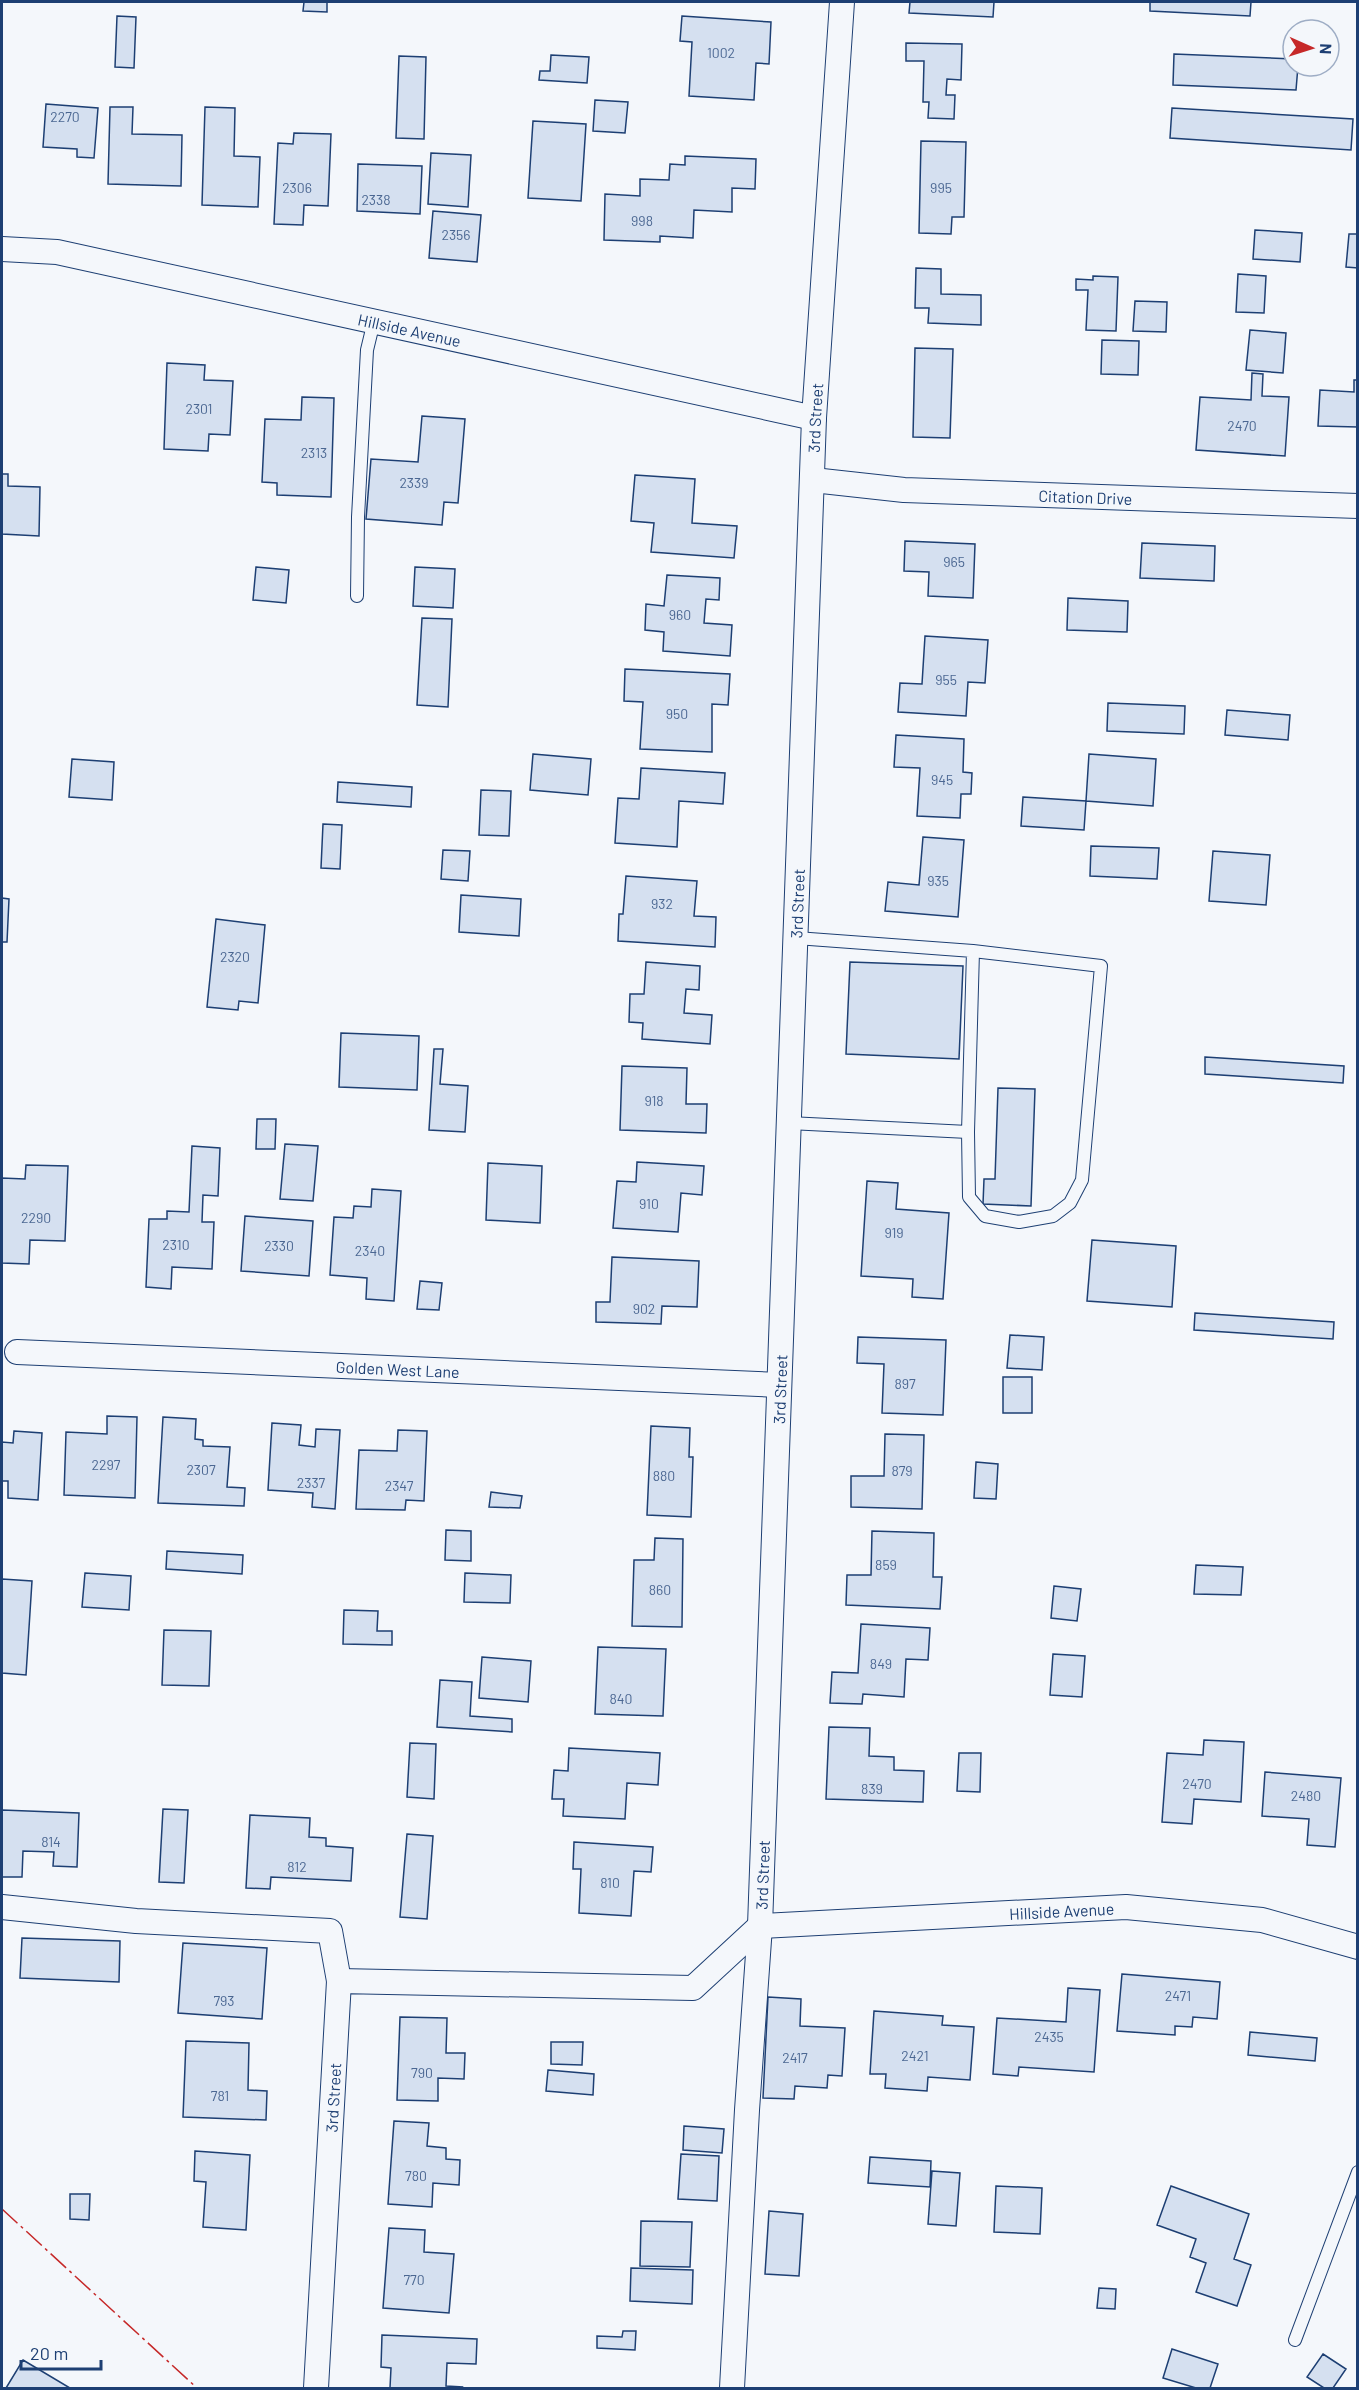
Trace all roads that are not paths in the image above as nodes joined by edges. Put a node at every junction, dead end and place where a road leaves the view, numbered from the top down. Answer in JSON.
{"nodes":[{"id":1,"x":842,"y":2,"type":"edge"},
{"id":2,"x":2,"y":249,"type":"edge"},
{"id":3,"x":374,"y":321,"type":"junction"},
{"id":4,"x":814,"y":418,"type":"junction"},
{"id":5,"x":813,"y":480,"type":"junction"},
{"id":6,"x":1358,"y":506,"type":"edge"},
{"id":7,"x":357,"y":596,"type":"dead end"},
{"id":8,"x":796,"y":938,"type":"junction"},
{"id":9,"x":973,"y":951,"type":"junction"},
{"id":10,"x":789,"y":1123,"type":"junction"},
{"id":11,"x":968,"y":1132,"type":"junction"},
{"id":12,"x":17,"y":1352,"type":"dead end"},
{"id":13,"x":779,"y":1385,"type":"junction"},
{"id":14,"x":2,"y":1907,"type":"edge"},
{"id":15,"x":760,"y":1926,"type":"junction"},
{"id":16,"x":1358,"y":1947,"type":"edge"},
{"id":17,"x":339,"y":1981,"type":"junction"},
{"id":18,"x":1358,"y":2172,"type":"edge"},
{"id":19,"x":1295,"y":2340,"type":"dead end"},
{"id":20,"x":316,"y":2388,"type":"edge"},
{"id":21,"x":732,"y":2388,"type":"edge"}],
"edges":[{"from":1,"to":4,"type":"street","name":"3rd Street"},
{"from":2,"to":3,"type":"street","name":"Hillside Avenue"},
{"from":3,"to":4,"type":"street","name":"Hillside Avenue"},
{"from":3,"to":7,"type":"lane"},
{"from":4,"to":5,"type":"street","name":"3rd Street"},
{"from":5,"to":6,"type":"street","name":"Citation Drive"},
{"from":5,"to":8,"type":"street","name":"3rd Street"},
{"from":8,"to":9,"type":"lane"},
{"from":8,"to":10,"type":"street","name":"3rd Street"},
{"from":9,"to":11,"type":"lane"},
{"from":9,"to":11,"type":"lane"},
{"from":10,"to":11,"type":"lane"},
{"from":10,"to":13,"type":"street","name":"3rd Street"},
{"from":12,"to":13,"type":"street","name":"Golden West Lane"},
{"from":13,"to":15,"type":"street","name":"3rd Street"},
{"from":14,"to":17,"type":"street"},
{"from":15,"to":16,"type":"street","name":"Hillside Avenue"},
{"from":15,"to":17,"type":"street","name":"3rd Street"},
{"from":15,"to":21,"type":"street"},
{"from":17,"to":20,"type":"street","name":"3rd Street"},
{"from":18,"to":19,"type":"lane"}]}
